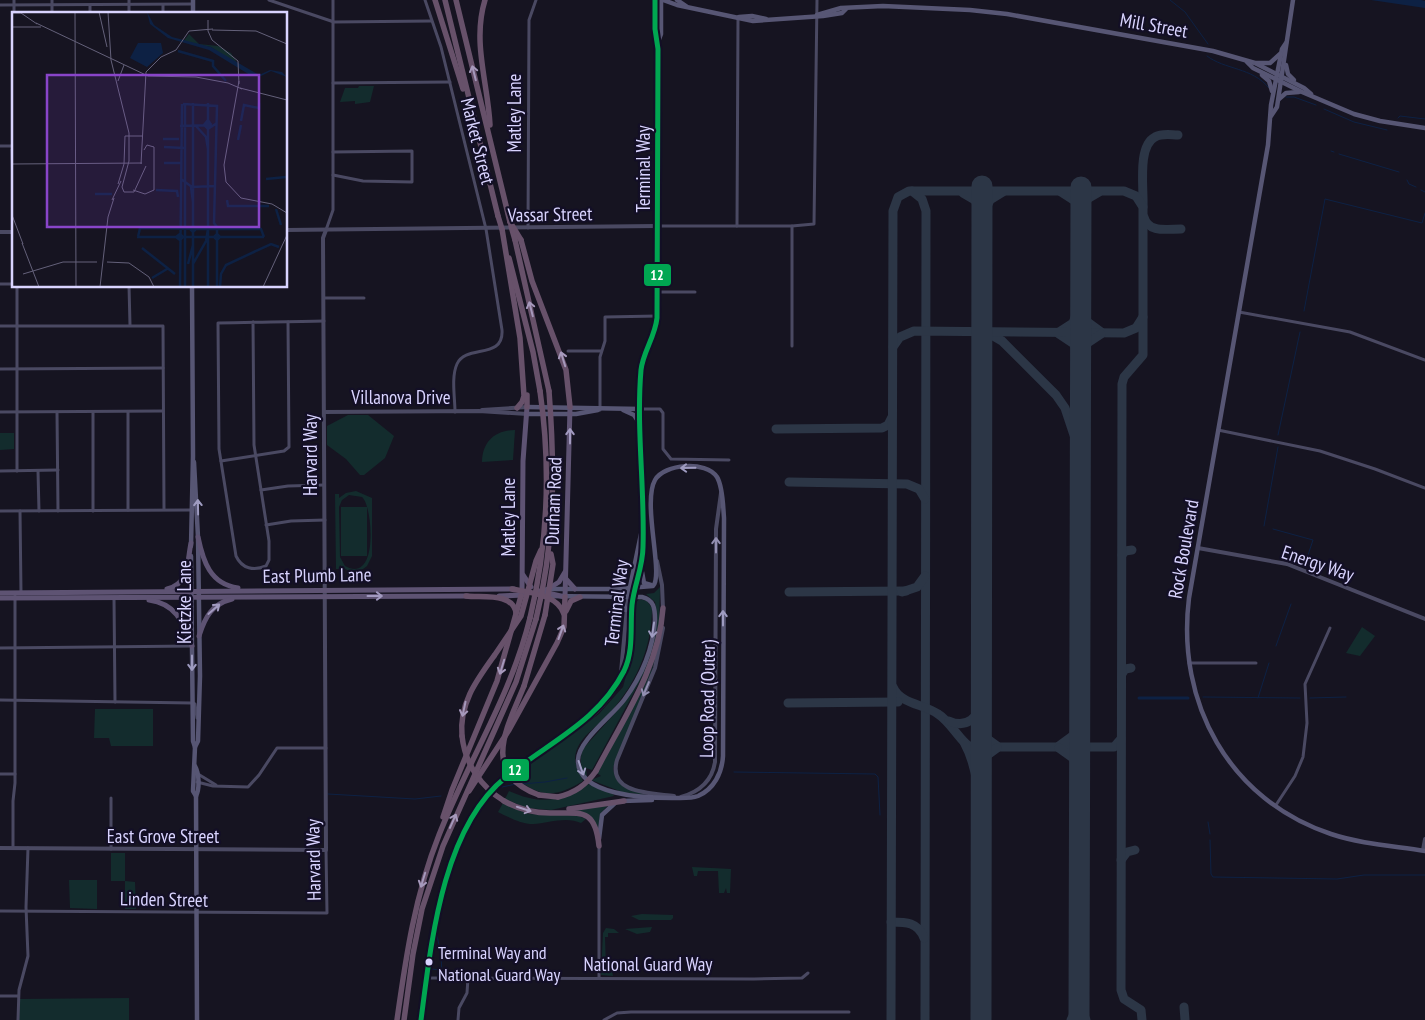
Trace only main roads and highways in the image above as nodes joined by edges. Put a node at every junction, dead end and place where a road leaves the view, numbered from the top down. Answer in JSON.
{"nodes":[{"id":1,"x":435,"y":0,"type":"edge"},
{"id":2,"x":444,"y":0,"type":"edge"},
{"id":3,"x":456,"y":0,"type":"edge"},
{"id":4,"x":485,"y":0,"type":"edge"},
{"id":5,"x":655,"y":0,"type":"edge"},
{"id":6,"x":662,"y":0,"type":"edge"},
{"id":7,"x":677,"y":0,"type":"edge"},
{"id":8,"x":1293,"y":0,"type":"edge"},
{"id":9,"x":686,"y":6,"type":"junction"},
{"id":10,"x":658,"y":42,"type":"junction"},
{"id":11,"x":1286,"y":43,"type":"junction"},
{"id":12,"x":1281,"y":53,"type":"junction"},
{"id":13,"x":1285,"y":59,"type":"junction"},
{"id":14,"x":1249,"y":62,"type":"junction"},
{"id":15,"x":1253,"y":68,"type":"junction"},
{"id":16,"x":1276,"y":77,"type":"junction"},
{"id":17,"x":1282,"y":80,"type":"junction"},
{"id":18,"x":1298,"y":84,"type":"junction"},
{"id":19,"x":1302,"y":92,"type":"junction"},
{"id":20,"x":1311,"y":94,"type":"junction"},
{"id":21,"x":1272,"y":99,"type":"junction"},
{"id":22,"x":1278,"y":100,"type":"junction"},
{"id":23,"x":470,"y":104,"type":"junction"},
{"id":24,"x":1271,"y":116,"type":"junction"},
{"id":25,"x":1425,"y":128,"type":"edge"},
{"id":26,"x":490,"y":137,"type":"junction"},
{"id":27,"x":518,"y":240,"type":"junction"},
{"id":28,"x":504,"y":241,"type":"junction"},
{"id":29,"x":192,"y":288,"type":"edge"},
{"id":30,"x":522,"y":348,"type":"junction"},
{"id":31,"x":527,"y":407,"type":"junction"},
{"id":32,"x":570,"y":407,"type":"junction"},
{"id":33,"x":517,"y":408,"type":"road end"},
{"id":34,"x":640,"y":409,"type":"junction"},
{"id":35,"x":600,"y":410,"type":"junction"},
{"id":36,"x":622,"y":410,"type":"junction"},
{"id":37,"x":527,"y":414,"type":"junction"},
{"id":38,"x":570,"y":414,"type":"junction"},
{"id":39,"x":641,"y":426,"type":"junction"},
{"id":40,"x":193,"y":456,"type":"junction"},
{"id":41,"x":642,"y":532,"type":"junction"},
{"id":42,"x":198,"y":537,"type":"junction"},
{"id":43,"x":190,"y":543,"type":"junction"},
{"id":44,"x":550,"y":544,"type":"junction"},
{"id":45,"x":543,"y":546,"type":"junction"},
{"id":46,"x":642,"y":561,"type":"junction"},
{"id":47,"x":565,"y":574,"type":"junction"},
{"id":48,"x":523,"y":575,"type":"junction"},
{"id":49,"x":657,"y":576,"type":"junction"},
{"id":50,"x":635,"y":588,"type":"junction"},
{"id":51,"x":505,"y":589,"type":"junction"},
{"id":52,"x":512,"y":589,"type":"joint"},
{"id":53,"x":547,"y":589,"type":"junction"},
{"id":54,"x":565,"y":589,"type":"junction"},
{"id":55,"x":629,"y":589,"type":"junction"},
{"id":56,"x":575,"y":590,"type":"junction"},
{"id":57,"x":146,"y":591,"type":"junction"},
{"id":58,"x":269,"y":591,"type":"junction"},
{"id":59,"x":0,"y":592,"type":"edge"},
{"id":60,"x":191,"y":593,"type":"junction"},
{"id":61,"x":522,"y":593,"type":"junction"},
{"id":62,"x":538,"y":593,"type":"junction"},
{"id":63,"x":114,"y":594,"type":"junction"},
{"id":64,"x":199,"y":594,"type":"junction"},
{"id":65,"x":18,"y":595,"type":"junction"},
{"id":66,"x":466,"y":596,"type":"junction"},
{"id":67,"x":565,"y":596,"type":"junction"},
{"id":68,"x":580,"y":596,"type":"junction"},
{"id":69,"x":129,"y":597,"type":"junction"},
{"id":70,"x":243,"y":597,"type":"junction"},
{"id":71,"x":614,"y":597,"type":"junction"},
{"id":72,"x":631,"y":597,"type":"junction"},
{"id":73,"x":0,"y":598,"type":"edge"},
{"id":74,"x":446,"y":599,"type":"junction"},
{"id":75,"x":663,"y":608,"type":"road end"},
{"id":76,"x":626,"y":610,"type":"road end"},
{"id":77,"x":565,"y":616,"type":"junction"},
{"id":78,"x":533,"y":618,"type":"junction"},
{"id":79,"x":515,"y":620,"type":"junction"},
{"id":80,"x":199,"y":636,"type":"junction"},
{"id":81,"x":192,"y":646,"type":"junction"},
{"id":82,"x":195,"y":747,"type":"junction"},
{"id":83,"x":196,"y":774,"type":"junction"},
{"id":84,"x":466,"y":794,"type":"junction"},
{"id":85,"x":196,"y":796,"type":"junction"},
{"id":86,"x":669,"y":798,"type":"junction"},
{"id":87,"x":624,"y":801,"type":"junction"},
{"id":88,"x":544,"y":813,"type":"junction"},
{"id":89,"x":439,"y":834,"type":"junction"},
{"id":90,"x":599,"y":846,"type":"joint"},
{"id":91,"x":1424,"y":850,"type":"edge"},
{"id":92,"x":197,"y":1020,"type":"edge"},
{"id":93,"x":398,"y":1020,"type":"edge"},
{"id":94,"x":404,"y":1020,"type":"edge"}],
"edges":[{"from":1,"to":23,"type":"highway"},
{"from":2,"to":23,"type":"highway"},
{"from":26,"to":3,"type":"highway","one_way":true},
{"from":4,"to":26,"type":"highway"},
{"from":5,"to":10,"type":"main road","name":"Terminal Way"},
{"from":6,"to":9,"type":"main road","name":"Mill Street"},
{"from":6,"to":10,"type":"main road","name":"Terminal Way"},
{"from":7,"to":9,"type":"main road","name":"Mill Street"},
{"from":8,"to":11,"type":"main road","name":"Rock Boulevard"},
{"from":9,"to":14,"type":"main road","name":"Mill Street"},
{"from":10,"to":34,"type":"main road","name":"Terminal Way"},
{"from":11,"to":12,"type":"main road","name":"Rock Boulevard"},
{"from":11,"to":13,"type":"main road","name":"Rock Boulevard"},
{"from":12,"to":14,"type":"main road"},
{"from":12,"to":16,"type":"main road","name":"Rock Boulevard"},
{"from":13,"to":17,"type":"main road","name":"Rock Boulevard"},
{"from":13,"to":18,"type":"main road"},
{"from":14,"to":15,"type":"main road","name":"Mill Street"},
{"from":14,"to":16,"type":"main road","name":"Mill Street"},
{"from":15,"to":16,"type":"main road","name":"Mill Street"},
{"from":15,"to":21,"type":"main road"},
{"from":16,"to":17,"type":"main road","name":"Mill Street"},
{"from":16,"to":21,"type":"main road","name":"Rock Boulevard"},
{"from":17,"to":18,"type":"main road","name":"Mill Street"},
{"from":17,"to":19,"type":"main road","name":"Mill Street"},
{"from":17,"to":22,"type":"main road","name":"Rock Boulevard"},
{"from":18,"to":20,"type":"main road","name":"Mill Street"},
{"from":19,"to":20,"type":"main road","name":"Mill Street"},
{"from":19,"to":22,"type":"main road"},
{"from":20,"to":25,"type":"main road","name":"Mill Street"},
{"from":21,"to":24,"type":"main road","name":"Rock Boulevard"},
{"from":22,"to":24,"type":"main road","name":"Rock Boulevard"},
{"from":23,"to":28,"type":"highway","bridge":true},
{"from":24,"to":91,"type":"main road","name":"Rock Boulevard"},
{"from":26,"to":27,"type":"highway","bridge":true},
{"from":32,"to":27,"type":"highway","one_way":true},
{"from":44,"to":27,"type":"highway","one_way":true,"bridge":true},
{"from":28,"to":30,"type":"highway"},
{"from":28,"to":45,"type":"highway","bridge":true},
{"from":29,"to":40,"type":"main road","name":"Kietzke Lane"},
{"from":30,"to":31,"type":"highway"},
{"from":30,"to":33,"type":"highway"},
{"from":31,"to":32,"type":"main road","name":"Villanova Drive"},
{"from":31,"to":37,"type":"main road","name":"Matley Lane"},
{"from":32,"to":35,"type":"main road","name":"Villanova Drive"},
{"from":32,"to":38,"type":"main road","name":"Durham Road"},
{"from":34,"to":36,"type":"main road","name":"Villanova Drive"},
{"from":34,"to":39,"type":"main road","name":"Terminal Way"},
{"from":35,"to":36,"type":"main road","name":"Villanova Drive"},
{"from":35,"to":38,"type":"main road","name":"Villanova Drive"},
{"from":36,"to":39,"type":"main road"},
{"from":37,"to":38,"type":"main road","name":"Villanova Drive"},
{"from":37,"to":48,"type":"main road","name":"Matley Lane"},
{"from":47,"to":38,"type":"main road","name":"Durham Road","one_way":true},
{"from":39,"to":41,"type":"main road","name":"Terminal Way"},
{"from":42,"to":40,"type":"main road","name":"Kietzke Lane","one_way":true},
{"from":40,"to":43,"type":"main road","name":"Kietzke Lane"},
{"from":41,"to":46,"type":"main road","name":"Terminal Way"},
{"from":41,"to":55,"type":"main road","name":"Terminal Way"},
{"from":42,"to":58,"type":"main road"},
{"from":42,"to":64,"type":"main road","name":"Kietzke Lane"},
{"from":43,"to":57,"type":"main road"},
{"from":43,"to":60,"type":"main road","name":"Kietzke Lane"},
{"from":44,"to":75,"type":"highway","bridge":true},
{"from":44,"to":78,"type":"highway","bridge":true},
{"from":45,"to":78,"type":"highway","bridge":true},
{"from":45,"to":88,"type":"highway","one_way":true,"bridge":true},
{"from":46,"to":49,"type":"main road"},
{"from":46,"to":50,"type":"main road","name":"Terminal Way"},
{"from":47,"to":53,"type":"main road"},
{"from":47,"to":54,"type":"main road","name":"Durham Road"},
{"from":47,"to":56,"type":"main road"},
{"from":48,"to":61,"type":"main road","name":"Matley Lane"},
{"from":48,"to":62,"type":"main road"},
{"from":49,"to":50,"type":"main road"},
{"from":86,"to":49,"type":"main road","name":"Loop Road (Outer)","one_way":true},
{"from":50,"to":55,"type":"main road"},
{"from":50,"to":72,"type":"main road","name":"Terminal Way"},
{"from":51,"to":52,"type":"main road","name":"East Plumb Lane"},
{"from":51,"to":58,"type":"main road","name":"East Plumb Lane"},
{"from":51,"to":74,"type":"main road"},
{"from":52,"to":61,"type":"highway"},
{"from":53,"to":54,"type":"main road"},
{"from":53,"to":62,"type":"main road"},
{"from":54,"to":56,"type":"main road"},
{"from":54,"to":67,"type":"main road","name":"Durham Road"},
{"from":55,"to":56,"type":"main road"},
{"from":55,"to":72,"type":"main road","name":"Terminal Way"},
{"from":57,"to":60,"type":"main road","name":"East Plumb Lane"},
{"from":57,"to":63,"type":"main road","name":"East Plumb Lane"},
{"from":58,"to":64,"type":"main road","name":"East Plumb Lane"},
{"from":59,"to":65,"type":"main road","name":"East Plumb Lane"},
{"from":60,"to":64,"type":"main road","name":"East Plumb Lane"},
{"from":60,"to":69,"type":"main road","name":"East Plumb Lane"},
{"from":60,"to":81,"type":"main road","name":"Kietzke Lane"},
{"from":61,"to":62,"type":"highway"},
{"from":61,"to":62,"type":"main road"},
{"from":61,"to":66,"type":"main road","name":"East Plumb Lane"},
{"from":61,"to":79,"type":"highway"},
{"from":62,"to":67,"type":"main road"},
{"from":62,"to":77,"type":"highway"},
{"from":63,"to":65,"type":"main road","name":"East Plumb Lane"},
{"from":63,"to":69,"type":"main road","name":"East Plumb Lane"},
{"from":64,"to":70,"type":"main road","name":"East Plumb Lane"},
{"from":64,"to":80,"type":"main road","name":"Kietzke Lane"},
{"from":65,"to":73,"type":"main road","name":"East Plumb Lane"},
{"from":66,"to":74,"type":"main road","name":"East Plumb Lane"},
{"from":66,"to":79,"type":"highway"},
{"from":67,"to":68,"type":"main road"},
{"from":67,"to":77,"type":"highway"},
{"from":68,"to":71,"type":"main road"},
{"from":68,"to":77,"type":"highway"},
{"from":69,"to":81,"type":"main road"},
{"from":70,"to":74,"type":"main road","name":"East Plumb Lane","one_way":true},
{"from":80,"to":70,"type":"main road","one_way":true},
{"from":71,"to":72,"type":"main road"},
{"from":71,"to":76,"type":"main road"},
{"from":72,"to":86,"type":"main road","name":"Loop Road (Outer)","one_way":true},
{"from":84,"to":77,"type":"highway","one_way":true},
{"from":78,"to":84,"type":"highway"},
{"from":78,"to":89,"type":"highway"},
{"from":79,"to":89,"type":"highway","one_way":true},
{"from":80,"to":82,"type":"main road","name":"Kietzke Lane"},
{"from":81,"to":82,"type":"main road","name":"Kietzke Lane","one_way":true},
{"from":82,"to":83,"type":"main road","name":"Kietzke Lane"},
{"from":83,"to":85,"type":"main road","name":"Kietzke Lane"},
{"from":83,"to":85,"type":"main road","name":"Kietzke Lane"},
{"from":94,"to":84,"type":"highway","one_way":true},
{"from":85,"to":92,"type":"main road","name":"Kietzke Lane"},
{"from":86,"to":87,"type":"main road"},
{"from":87,"to":88,"type":"highway"},
{"from":87,"to":90,"type":"main road"},
{"from":88,"to":90,"type":"highway"},
{"from":89,"to":93,"type":"highway","one_way":true}]}
